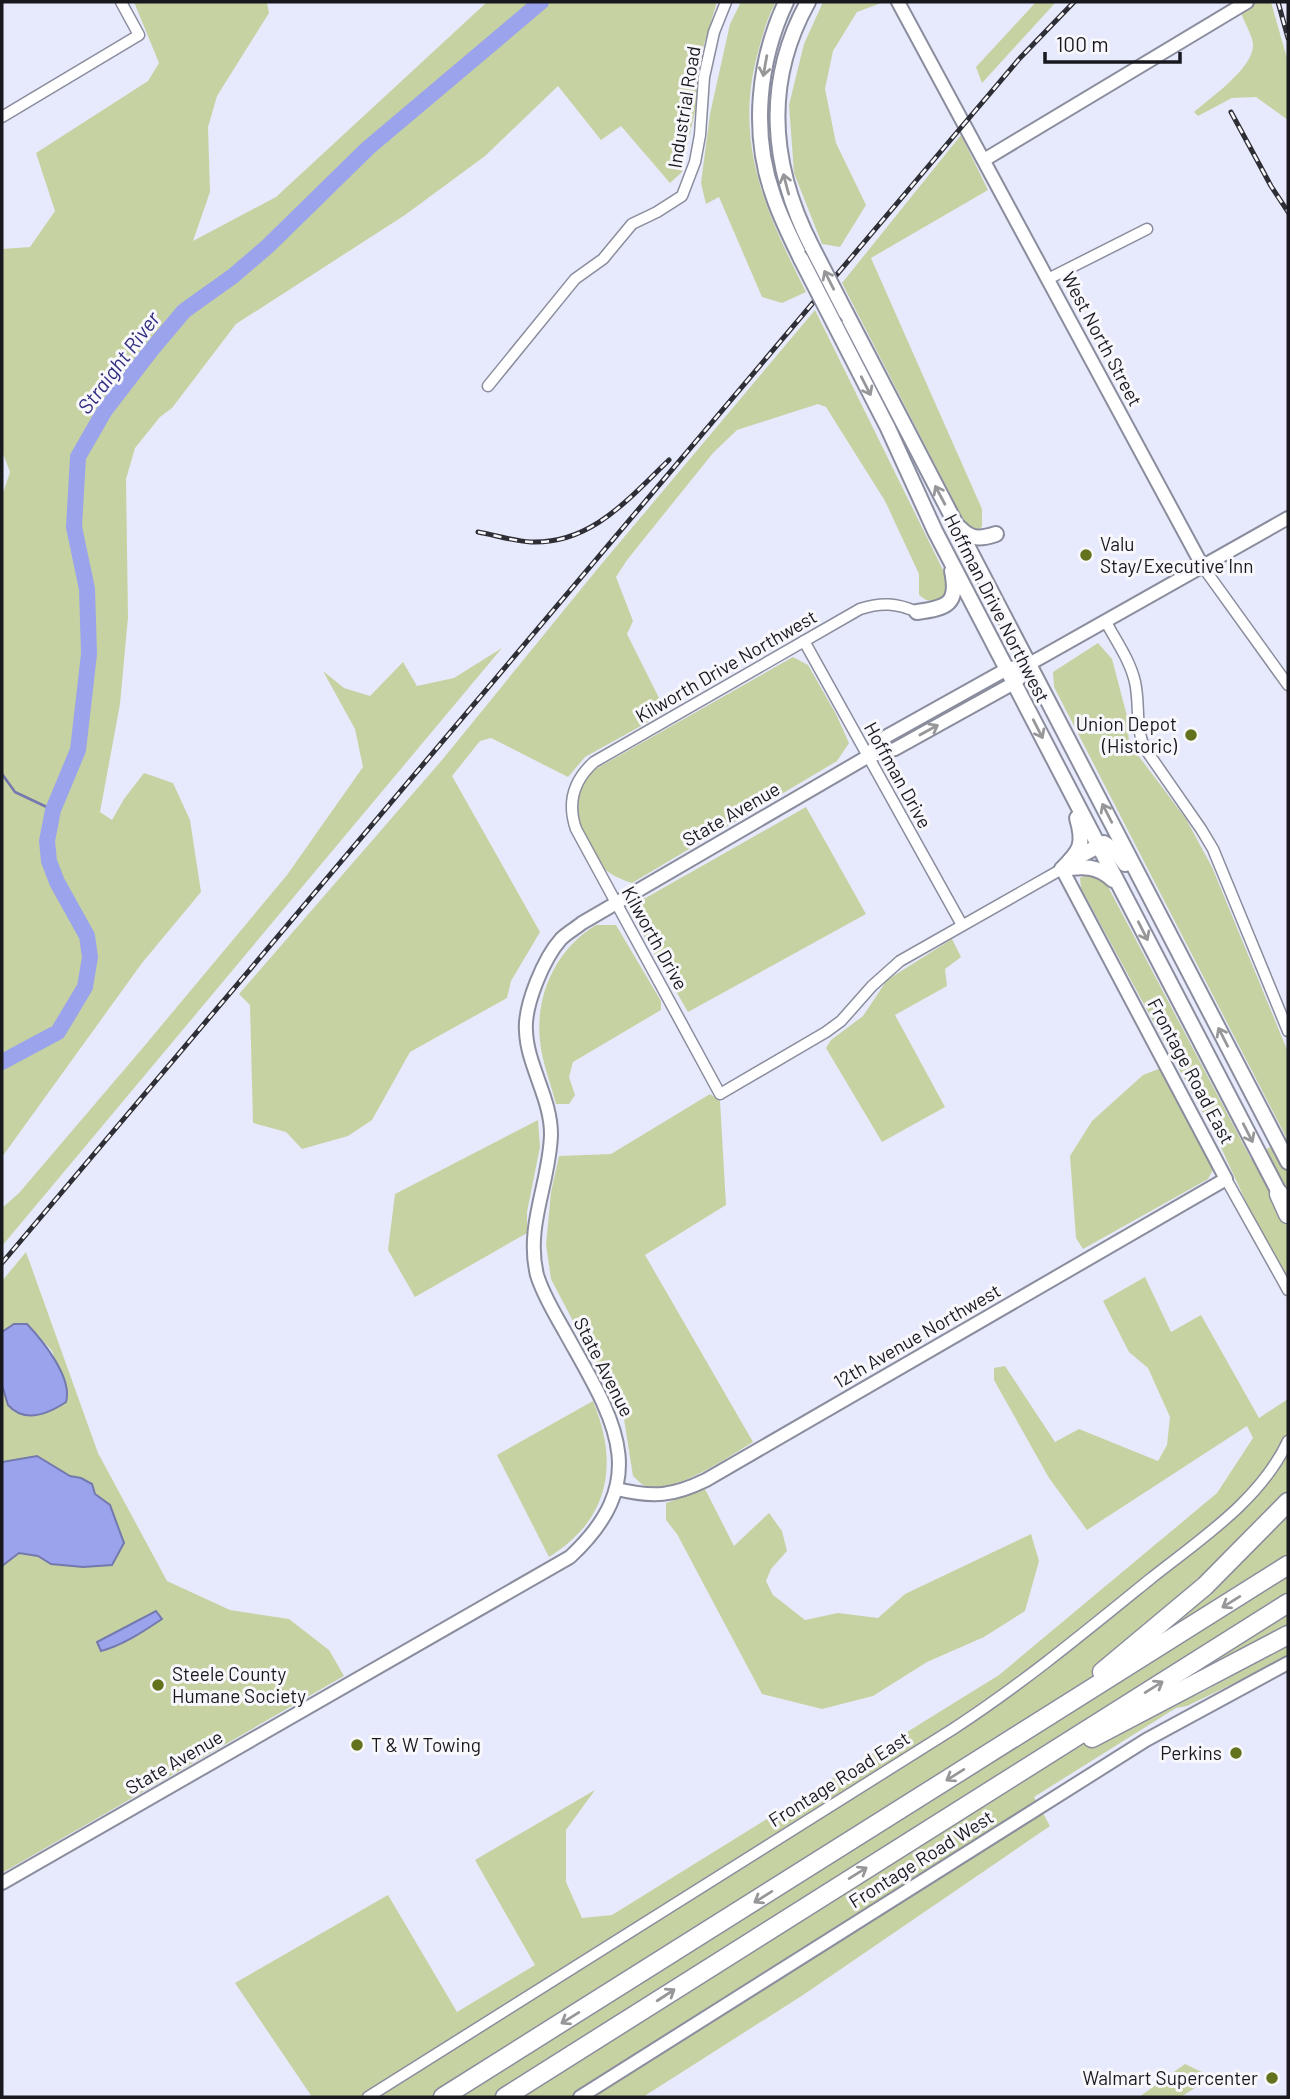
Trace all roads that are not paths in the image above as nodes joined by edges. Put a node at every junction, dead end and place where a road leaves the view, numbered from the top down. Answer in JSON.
{"nodes":[{"id":1,"x":121,"y":2,"type":"edge"},
{"id":2,"x":726,"y":2,"type":"edge"},
{"id":3,"x":786,"y":2,"type":"edge"},
{"id":4,"x":808,"y":2,"type":"edge"},
{"id":5,"x":898,"y":2,"type":"edge"},
{"id":6,"x":1247,"y":2,"type":"edge"},
{"id":7,"x":2,"y":117,"type":"edge"},
{"id":8,"x":984,"y":160,"type":"junction"},
{"id":9,"x":1147,"y":229,"type":"dead end"},
{"id":10,"x":1048,"y":279,"type":"junction"},
{"id":11,"x":488,"y":386,"type":"dead end"},
{"id":12,"x":1288,"y":518,"type":"edge"},
{"id":13,"x":954,"y":522,"type":"junction"},
{"id":14,"x":935,"y":531,"type":"junction"},
{"id":15,"x":1203,"y":566,"type":"junction"},
{"id":16,"x":984,"y":576,"type":"junction"},
{"id":17,"x":917,"y":612,"type":"joint"},
{"id":18,"x":1106,"y":622,"type":"junction"},
{"id":19,"x":804,"y":641,"type":"junction"},
{"id":20,"x":1029,"y":664,"type":"junction"},
{"id":21,"x":1007,"y":669,"type":"junction"},
{"id":22,"x":1014,"y":683,"type":"junction"},
{"id":23,"x":1288,"y":685,"type":"edge"},
{"id":24,"x":867,"y":757,"type":"junction"},
{"id":25,"x":1068,"y":787,"type":"junction"},
{"id":26,"x":573,"y":796,"type":"joint"},
{"id":27,"x":1098,"y":845,"type":"junction"},
{"id":28,"x":1066,"y":865,"type":"junction"},
{"id":29,"x":1122,"y":891,"type":"junction"},
{"id":30,"x":616,"y":903,"type":"junction"},
{"id":31,"x":962,"y":925,"type":"junction"},
{"id":32,"x":1182,"y":958,"type":"junction"},
{"id":33,"x":1288,"y":1031,"type":"edge"},
{"id":34,"x":1288,"y":1162,"type":"edge"},
{"id":35,"x":1226,"y":1179,"type":"junction"},
{"id":36,"x":1279,"y":1194,"type":"joint"},
{"id":37,"x":1288,"y":1213,"type":"edge"},
{"id":38,"x":1288,"y":1290,"type":"edge"},
{"id":39,"x":1288,"y":1441,"type":"edge"},
{"id":40,"x":617,"y":1489,"type":"junction"},
{"id":41,"x":1288,"y":1502,"type":"edge"},
{"id":42,"x":1288,"y":1566,"type":"edge"},
{"id":43,"x":1288,"y":1603,"type":"edge"},
{"id":44,"x":1288,"y":1635,"type":"edge"},
{"id":45,"x":1288,"y":1663,"type":"edge"},
{"id":46,"x":994,"y":1751,"type":"junction"},
{"id":47,"x":998,"y":1786,"type":"junction"},
{"id":48,"x":2,"y":1883,"type":"edge"},
{"id":49,"x":368,"y":2097,"type":"edge"},
{"id":50,"x":443,"y":2097,"type":"edge"},
{"id":51,"x":505,"y":2097,"type":"edge"},
{"id":52,"x":580,"y":2097,"type":"edge"}],
"edges":[{"from":1,"to":7,"type":"street"},
{"from":2,"to":11,"type":"street","name":"Industrial Road"},
{"from":3,"to":14,"type":"main road","name":"Hoffman Drive Northwest","one_way":true,"bridge":true},
{"from":13,"to":4,"type":"main road","name":"Hoffman Drive Northwest","one_way":true,"bridge":true},
{"from":5,"to":8,"type":"street","name":"West North Street"},
{"from":6,"to":8,"type":"street"},
{"from":8,"to":10,"type":"street","name":"West North Street"},
{"from":9,"to":10,"type":"street"},
{"from":10,"to":15,"type":"street","name":"West North Street"},
{"from":12,"to":15,"type":"street"},
{"from":13,"to":16,"type":"main road","name":"Hoffman Drive Northwest"},
{"from":13,"to":16,"type":"main road"},
{"from":14,"to":17,"type":"main road"},
{"from":14,"to":21,"type":"main road","name":"Hoffman Drive Northwest"},
{"from":15,"to":18,"type":"street"},
{"from":15,"to":23,"type":"street","name":"West North Street"},
{"from":16,"to":20,"type":"main road","name":"Hoffman Drive Northwest"},
{"from":17,"to":19,"type":"street","name":"Kilworth Drive Northwest"},
{"from":18,"to":20,"type":"street"},
{"from":18,"to":33,"type":"street"},
{"from":19,"to":24,"type":"street","name":"Hoffman Drive"},
{"from":19,"to":26,"type":"street","name":"Kilworth Drive Northwest"},
{"from":20,"to":21,"type":"street"},
{"from":20,"to":22,"type":"street"},
{"from":32,"to":20,"type":"main road","name":"Hoffman Drive Northwest","one_way":true},
{"from":21,"to":22,"type":"main road","name":"Hoffman Drive Northwest"},
{"from":21,"to":24,"type":"street"},
{"from":24,"to":22,"type":"street","one_way":true},
{"from":22,"to":25,"type":"main road","name":"Hoffman Drive Northwest","one_way":true},
{"from":24,"to":30,"type":"street","name":"State Avenue"},
{"from":24,"to":31,"type":"street","name":"Hoffman Drive"},
{"from":25,"to":27,"type":"main road","name":"Hoffman Drive Northwest"},
{"from":25,"to":28,"type":"main road"},
{"from":26,"to":30,"type":"street","name":"Kilworth Drive"},
{"from":27,"to":28,"type":"main road"},
{"from":27,"to":29,"type":"main road","name":"Hoffman Drive Northwest"},
{"from":27,"to":32,"type":"main road"},
{"from":28,"to":29,"type":"main road"},
{"from":28,"to":31,"type":"street"},
{"from":28,"to":35,"type":"street","name":"Frontage Road East"},
{"from":29,"to":36,"type":"main road","name":"Hoffman Drive Northwest","one_way":true},
{"from":30,"to":31,"type":"street","name":"Kilworth Drive"},
{"from":30,"to":40,"type":"street","name":"State Avenue"},
{"from":34,"to":32,"type":"main road","name":"Hoffman Drive Northwest","one_way":true},
{"from":35,"to":38,"type":"street","name":"Frontage Road East"},
{"from":35,"to":40,"type":"street","name":"12th Avenue Northwest"},
{"from":36,"to":37,"type":"highway"},
{"from":39,"to":49,"type":"street","name":"Frontage Road East"},
{"from":40,"to":48,"type":"street","name":"State Avenue"},
{"from":41,"to":46,"type":"highway"},
{"from":42,"to":46,"type":"highway","one_way":true},
{"from":47,"to":43,"type":"highway","one_way":true},
{"from":44,"to":47,"type":"highway"},
{"from":45,"to":52,"type":"street","name":"Frontage Road West"},
{"from":46,"to":50,"type":"highway","one_way":true},
{"from":51,"to":47,"type":"highway","one_way":true}]}
